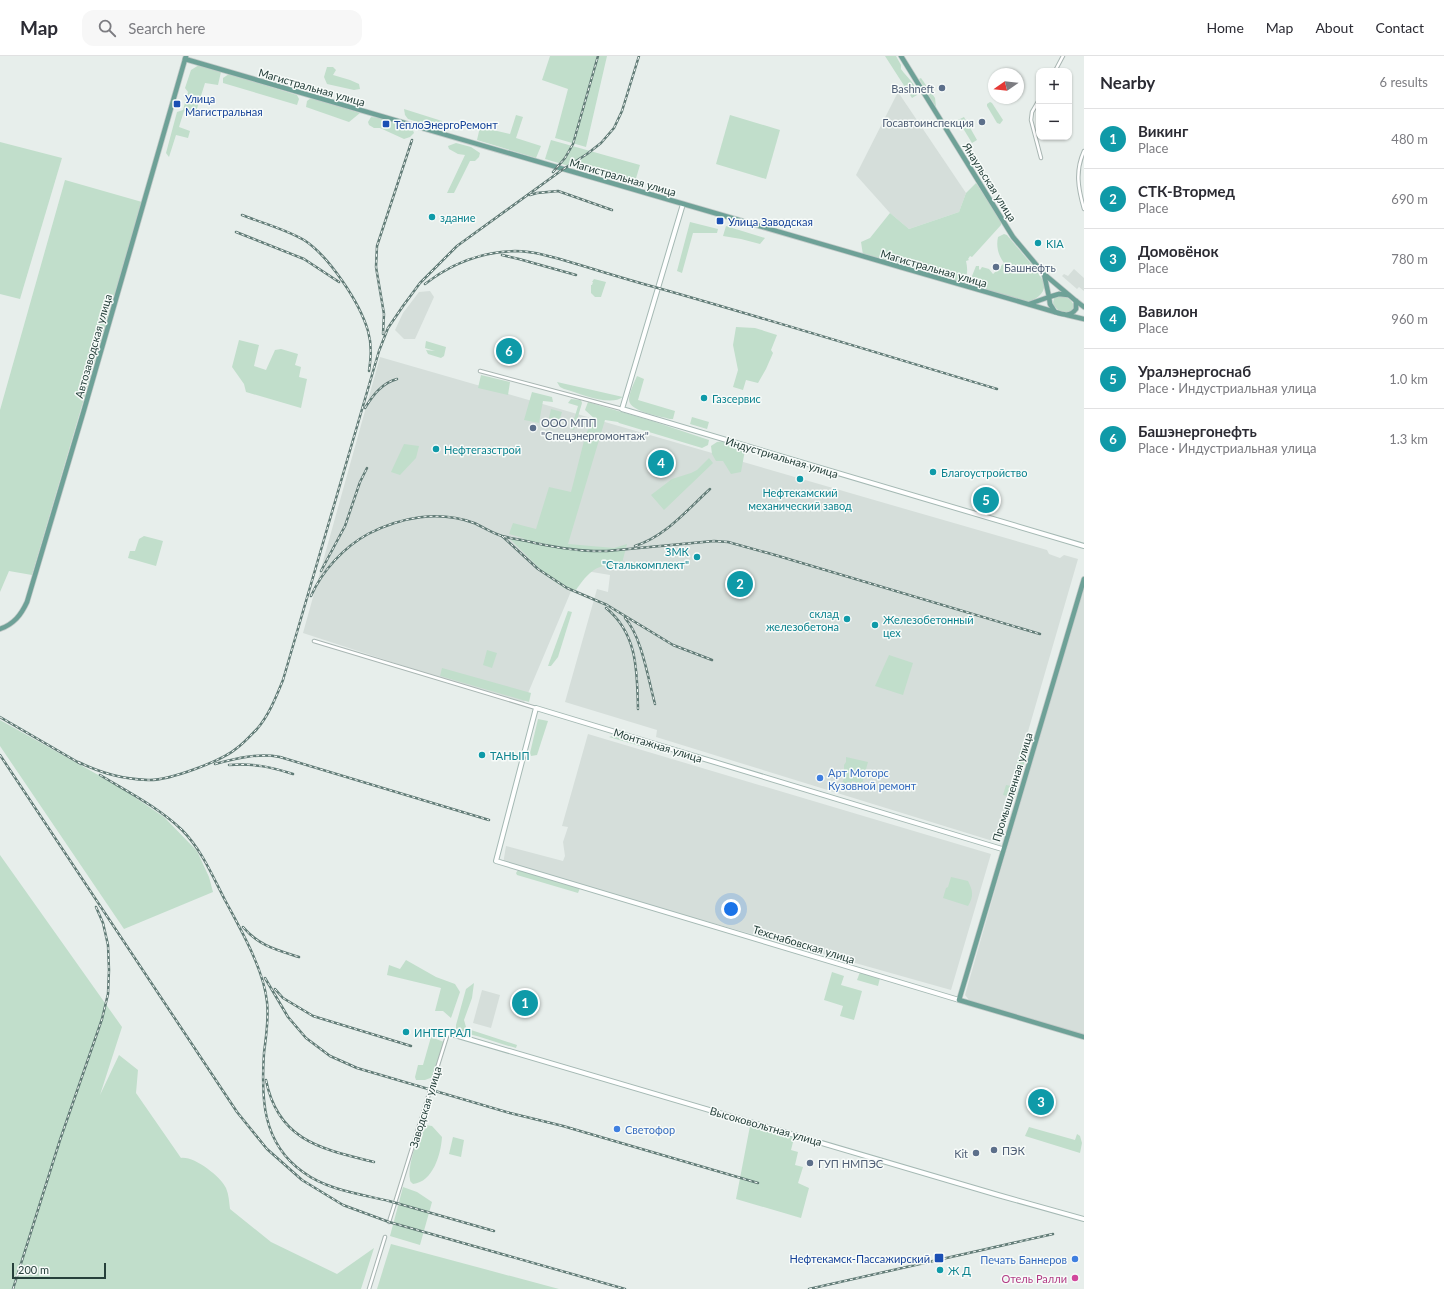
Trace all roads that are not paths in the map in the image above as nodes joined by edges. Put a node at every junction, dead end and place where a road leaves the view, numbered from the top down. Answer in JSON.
{"nodes":[{"id":1,"x":1063,"y":56,"type":"edge"},
{"id":2,"x":904,"y":57,"type":"edge"},
{"id":3,"x":186,"y":58,"type":"edge"},
{"id":4,"x":1057,"y":68,"type":"edge"},
{"id":5,"x":1037,"y":104,"type":"edge"},
{"id":6,"x":1084,"y":151,"type":"edge"},
{"id":7,"x":1041,"y":158,"type":"dead end"},
{"id":8,"x":683,"y":204,"type":"junction"},
{"id":9,"x":1084,"y":209,"type":"edge"},
{"id":10,"x":1044,"y":274,"type":"junction"},
{"id":11,"x":1068,"y":295,"type":"junction"},
{"id":12,"x":1049,"y":297,"type":"junction"},
{"id":13,"x":1076,"y":302,"type":"junction"},
{"id":14,"x":1027,"y":304,"type":"junction"},
{"id":15,"x":1084,"y":306,"type":"edge"},
{"id":16,"x":1055,"y":312,"type":"junction"},
{"id":17,"x":1067,"y":315,"type":"junction"},
{"id":18,"x":1084,"y":320,"type":"edge"},
{"id":19,"x":480,"y":371,"type":"dead end"},
{"id":20,"x":622,"y":409,"type":"junction"},
{"id":21,"x":1084,"y":546,"type":"edge"},
{"id":22,"x":1084,"y":578,"type":"edge"},
{"id":23,"x":0,"y":629,"type":"edge"},
{"id":24,"x":314,"y":641,"type":"dead end"},
{"id":25,"x":536,"y":708,"type":"junction"},
{"id":26,"x":1002,"y":849,"type":"junction"},
{"id":27,"x":958,"y":1000,"type":"junction"},
{"id":28,"x":448,"y":1033,"type":"joint"},
{"id":29,"x":1084,"y":1037,"type":"edge"},
{"id":30,"x":1084,"y":1219,"type":"edge"},
{"id":31,"x":389,"y":1222,"type":"dead end"},
{"id":32,"x":385,"y":1237,"type":"dead end"},
{"id":33,"x":369,"y":1289,"type":"edge"}],
"edges":[{"from":1,"to":4,"type":"street"},
{"from":2,"to":10,"type":"main road","name":"Янаульская улица"},
{"from":3,"to":8,"type":"main road","name":"Магистральная улица"},
{"from":3,"to":23,"type":"main road","name":"Автозаводская улица"},
{"from":5,"to":7,"type":"street"},
{"from":6,"to":9,"type":"street"},
{"from":8,"to":14,"type":"main road","name":"Магистральная улица"},
{"from":8,"to":20,"type":"street"},
{"from":10,"to":11,"type":"main road"},
{"from":10,"to":12,"type":"main road"},
{"from":11,"to":12,"type":"main road"},
{"from":11,"to":13,"type":"main road"},
{"from":12,"to":14,"type":"main road"},
{"from":12,"to":16,"type":"main road"},
{"from":13,"to":15,"type":"main road"},
{"from":13,"to":17,"type":"main road"},
{"from":14,"to":16,"type":"main road","name":"Магистральная улица"},
{"from":16,"to":17,"type":"main road","name":"Магистральная улица"},
{"from":17,"to":18,"type":"main road","name":"Магистральная улица"},
{"from":19,"to":20,"type":"street","name":"Индустриальная улица"},
{"from":20,"to":21,"type":"street","name":"Индустриальная улица"},
{"from":22,"to":26,"type":"main road","name":"Промышленная улица"},
{"from":24,"to":25,"type":"street","name":"Монтажная улица"},
{"from":25,"to":26,"type":"street","name":"Монтажная улица"},
{"from":25,"to":27,"type":"street","name":"Техснабовская улица"},
{"from":26,"to":27,"type":"main road","name":"Промышленная улица"},
{"from":27,"to":29,"type":"main road","name":"Техснабовская улица"},
{"from":28,"to":30,"type":"street","name":"Высоковольтная улица"},
{"from":28,"to":31,"type":"street","name":"Заводская улица"},
{"from":32,"to":33,"type":"street"}]}
